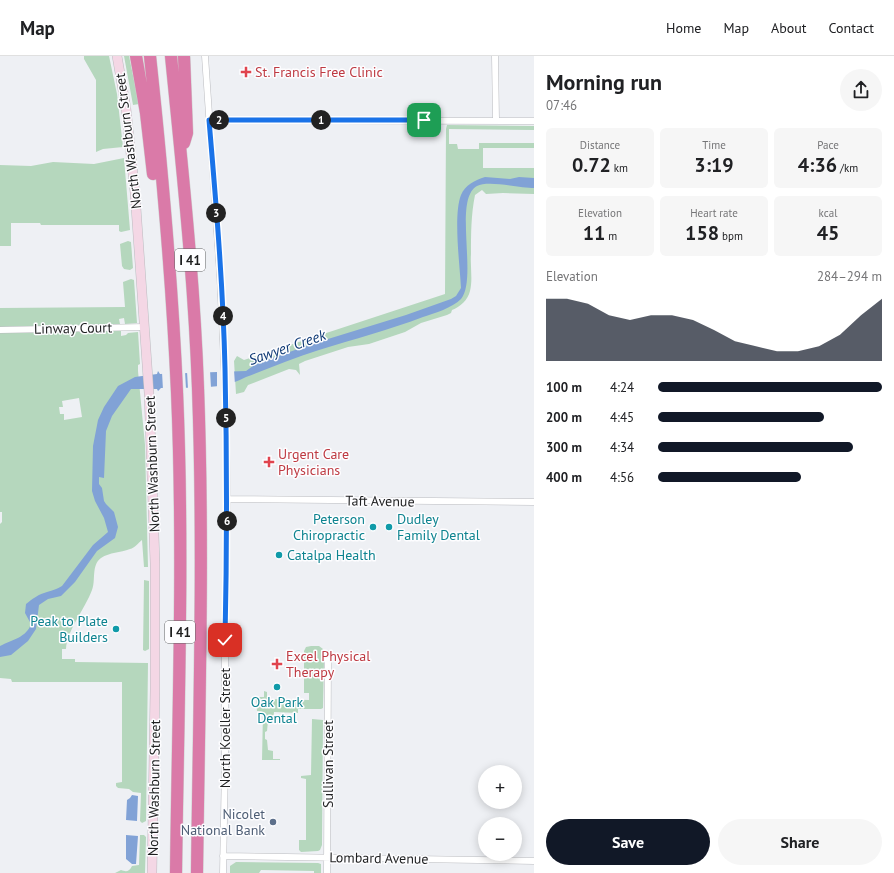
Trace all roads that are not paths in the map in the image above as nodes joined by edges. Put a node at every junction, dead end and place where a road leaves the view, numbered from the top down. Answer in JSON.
{"nodes":[{"id":1,"x":117,"y":56,"type":"edge"},
{"id":2,"x":136,"y":56,"type":"edge"},
{"id":3,"x":150,"y":56,"type":"edge"},
{"id":4,"x":171,"y":56,"type":"edge"},
{"id":5,"x":184,"y":56,"type":"edge"},
{"id":6,"x":205,"y":56,"type":"edge"},
{"id":7,"x":495,"y":56,"type":"edge"},
{"id":8,"x":209,"y":120,"type":"junction"},
{"id":9,"x":496,"y":120,"type":"junction"},
{"id":10,"x":534,"y":120,"type":"edge"},
{"id":11,"x":181,"y":151,"type":"junction"},
{"id":12,"x":170,"y":268,"type":"junction"},
{"id":13,"x":145,"y":327,"type":"junction"},
{"id":14,"x":0,"y":330,"type":"edge"},
{"id":15,"x":227,"y":499,"type":"junction"},
{"id":16,"x":534,"y":502,"type":"edge"},
{"id":17,"x":328,"y":654,"type":"dead end"},
{"id":18,"x":223,"y":856,"type":"junction"},
{"id":19,"x":327,"y":857,"type":"junction"},
{"id":20,"x":534,"y":861,"type":"edge"},
{"id":21,"x":152,"y":873,"type":"edge"},
{"id":22,"x":176,"y":873,"type":"edge"},
{"id":23,"x":197,"y":873,"type":"edge"},
{"id":24,"x":223,"y":873,"type":"edge"},
{"id":25,"x":327,"y":873,"type":"edge"}],
"edges":[{"from":1,"to":13,"type":"street","name":"North Washburn Street"},
{"from":2,"to":12,"type":"highway"},
{"from":3,"to":12,"type":"highway","number":"I 41"},
{"from":4,"to":11,"type":"highway","number":"I 41"},
{"from":5,"to":11,"type":"highway"},
{"from":6,"to":8,"type":"street","name":"North Koeller Street"},
{"from":7,"to":9,"type":"street"},
{"from":8,"to":9,"type":"street"},
{"from":8,"to":15,"type":"street","name":"North Koeller Street"},
{"from":9,"to":10,"type":"street"},
{"from":11,"to":23,"type":"highway","number":"I 41"},
{"from":12,"to":22,"type":"highway","number":"I 41"},
{"from":13,"to":14,"type":"street","name":"Linway Court"},
{"from":13,"to":21,"type":"street","name":"North Washburn Street"},
{"from":15,"to":16,"type":"street","name":"Taft Avenue"},
{"from":15,"to":18,"type":"street","name":"North Koeller Street"},
{"from":17,"to":19,"type":"street","name":"Sullivan Street"},
{"from":18,"to":19,"type":"street","name":"Lombard Avenue"},
{"from":18,"to":24,"type":"street","name":"North Koeller Street"},
{"from":19,"to":20,"type":"street","name":"Lombard Avenue"},
{"from":19,"to":25,"type":"street","name":"Sullivan Street"}]}
